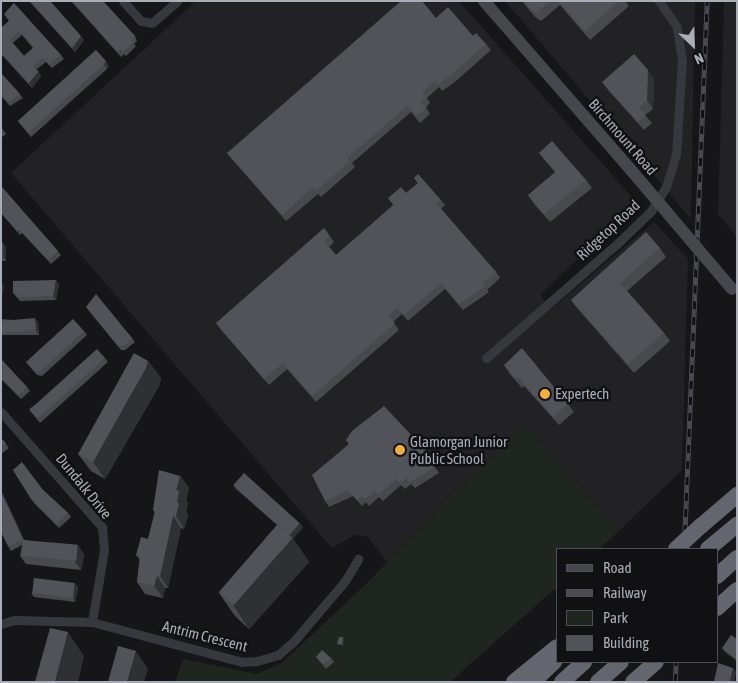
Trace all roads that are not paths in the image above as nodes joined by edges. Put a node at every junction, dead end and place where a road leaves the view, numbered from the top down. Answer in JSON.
{"nodes":[{"id":1,"x":123,"y":1,"type":"edge"},
{"id":2,"x":177,"y":1,"type":"edge"},
{"id":3,"x":484,"y":1,"type":"edge"},
{"id":4,"x":659,"y":1,"type":"edge"},
{"id":5,"x":734,"y":292,"type":"edge"},
{"id":6,"x":486,"y":358,"type":"dead end"},
{"id":7,"x":1,"y":412,"type":"edge"},
{"id":8,"x":737,"y":494,"type":"edge"},
{"id":9,"x":737,"y":524,"type":"edge"},
{"id":10,"x":677,"y":548,"type":"edge"},
{"id":11,"x":709,"y":548,"type":"edge"},
{"id":12,"x":737,"y":558,"type":"edge"},
{"id":13,"x":358,"y":559,"type":"dead end"},
{"id":14,"x":718,"y":575,"type":"edge"},
{"id":15,"x":737,"y":590,"type":"edge"},
{"id":16,"x":718,"y":607,"type":"edge"},
{"id":17,"x":92,"y":622,"type":"junction"},
{"id":18,"x":1,"y":624,"type":"edge"},
{"id":19,"x":556,"y":649,"type":"edge"},
{"id":20,"x":556,"y":661,"type":"edge"},
{"id":21,"x":583,"y":663,"type":"edge"},
{"id":22,"x":620,"y":663,"type":"edge"},
{"id":23,"x":655,"y":663,"type":"edge"},
{"id":24,"x":514,"y":682,"type":"edge"},
{"id":25,"x":533,"y":682,"type":"edge"},
{"id":26,"x":562,"y":682,"type":"edge"},
{"id":27,"x":598,"y":682,"type":"edge"},
{"id":28,"x":633,"y":682,"type":"edge"}],
"edges":[{"from":1,"to":2,"type":"street"},
{"from":3,"to":5,"type":"main road","name":"Birchmount Road","bridge":true},
{"from":4,"to":6,"type":"street","name":"Ridgetop Road"},
{"from":7,"to":17,"type":"street","name":"Dundalk Drive"},
{"from":8,"to":10,"type":"highway","bridge":true},
{"from":9,"to":11,"type":"highway"},
{"from":12,"to":14,"type":"highway"},
{"from":13,"to":17,"type":"street","name":"Antrim Crescent"},
{"from":15,"to":16,"type":"highway"},
{"from":17,"to":18,"type":"street","name":"Antrim Crescent"},
{"from":19,"to":24,"type":"highway"},
{"from":20,"to":25,"type":"highway"},
{"from":21,"to":26,"type":"highway"},
{"from":22,"to":27,"type":"highway"},
{"from":23,"to":28,"type":"highway"}]}
